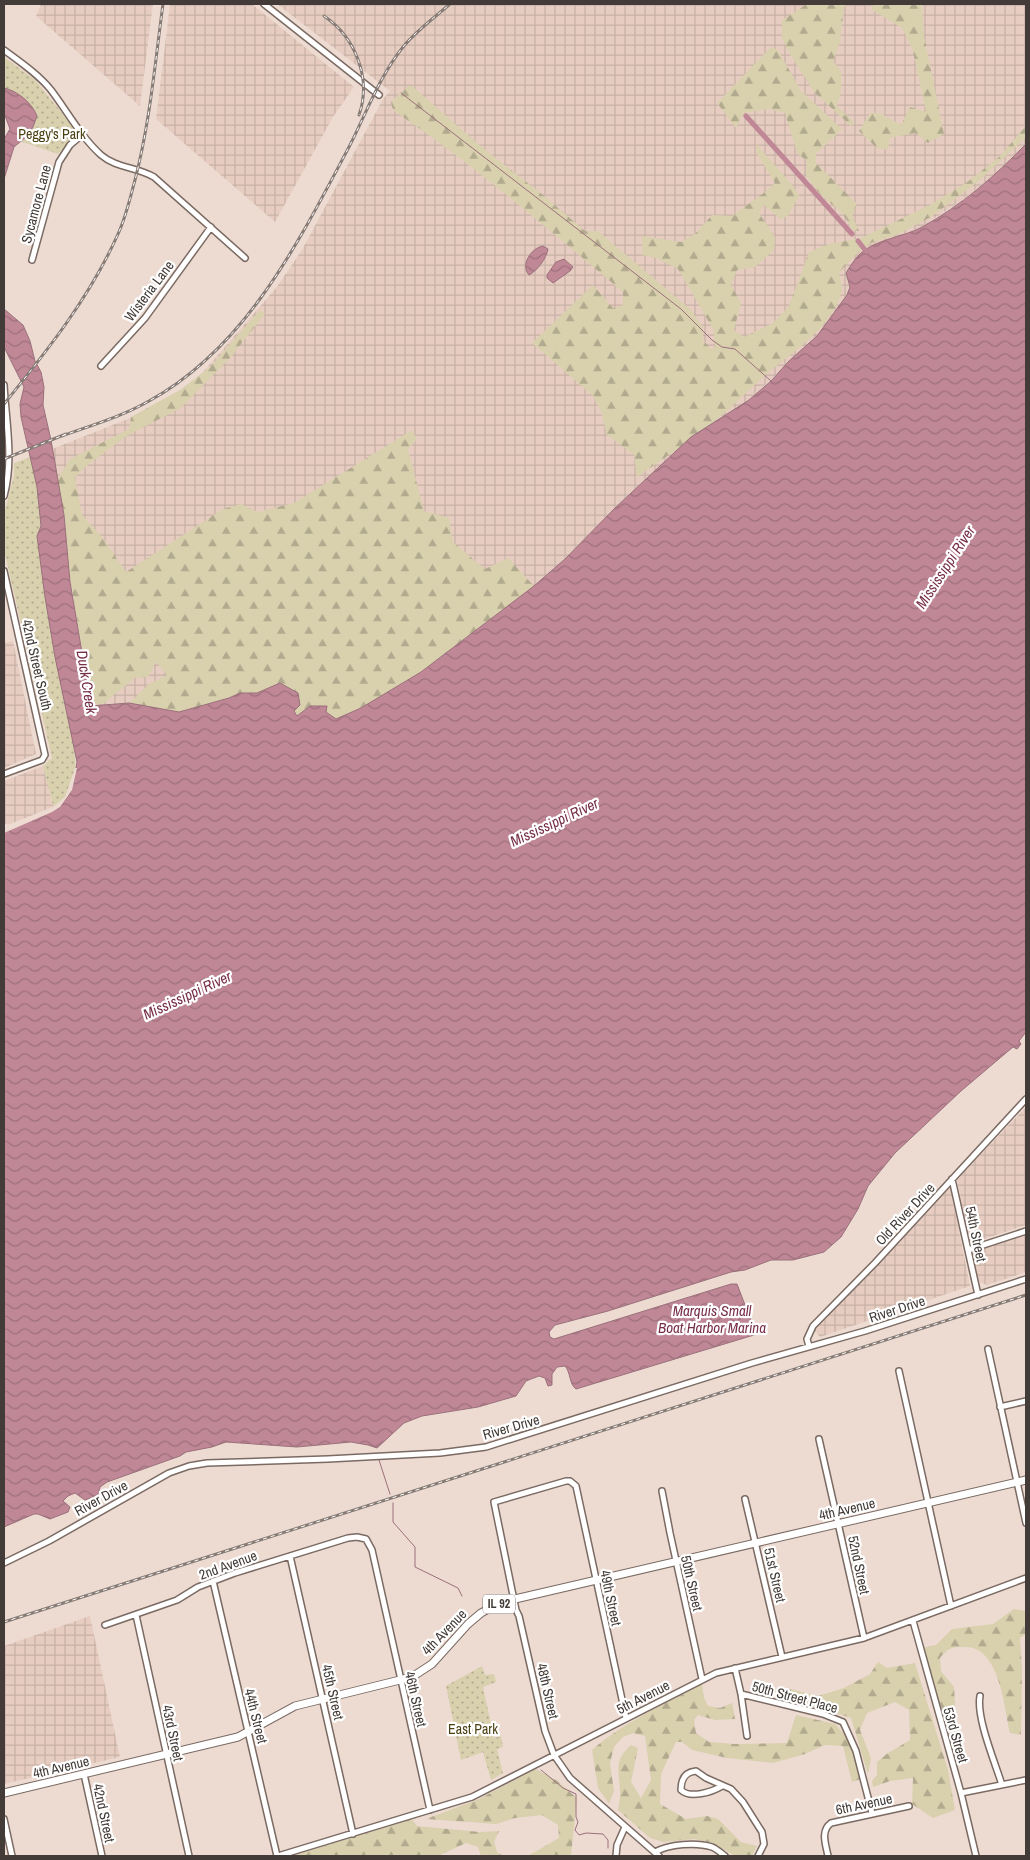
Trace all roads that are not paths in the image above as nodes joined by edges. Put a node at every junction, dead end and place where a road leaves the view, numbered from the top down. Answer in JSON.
{"nodes":[{"id":1,"x":264,"y":4,"type":"edge"},
{"id":2,"x":4,"y":50,"type":"edge"},
{"id":3,"x":379,"y":95,"type":"dead end"},
{"id":4,"x":83,"y":134,"type":"junction"},
{"id":5,"x":211,"y":227,"type":"junction"},
{"id":6,"x":245,"y":258,"type":"dead end"},
{"id":7,"x":32,"y":260,"type":"dead end"},
{"id":8,"x":100,"y":366,"type":"dead end"},
{"id":9,"x":4,"y":385,"type":"edge"},
{"id":10,"x":4,"y":496,"type":"edge"},
{"id":11,"x":4,"y":571,"type":"edge"},
{"id":12,"x":4,"y":774,"type":"edge"},
{"id":13,"x":1026,"y":1099,"type":"edge"},
{"id":14,"x":952,"y":1179,"type":"junction"},
{"id":15,"x":1026,"y":1231,"type":"edge"},
{"id":16,"x":968,"y":1250,"type":"junction"},
{"id":17,"x":1026,"y":1279,"type":"edge"},
{"id":18,"x":978,"y":1295,"type":"junction"},
{"id":19,"x":809,"y":1346,"type":"junction"},
{"id":20,"x":988,"y":1350,"type":"dead end"},
{"id":21,"x":899,"y":1371,"type":"dead end"},
{"id":22,"x":1026,"y":1401,"type":"edge"},
{"id":23,"x":1000,"y":1407,"type":"junction"},
{"id":24,"x":819,"y":1439,"type":"dead end"},
{"id":25,"x":1026,"y":1480,"type":"edge"},
{"id":26,"x":1017,"y":1482,"type":"junction"},
{"id":27,"x":573,"y":1483,"type":"joint"},
{"id":28,"x":662,"y":1491,"type":"dead end"},
{"id":29,"x":745,"y":1499,"type":"dead end"},
{"id":30,"x":928,"y":1503,"type":"junction"},
{"id":31,"x":1026,"y":1522,"type":"edge"},
{"id":32,"x":838,"y":1524,"type":"junction"},
{"id":33,"x":363,"y":1538,"type":"joint"},
{"id":34,"x":756,"y":1543,"type":"junction"},
{"id":35,"x":290,"y":1556,"type":"junction"},
{"id":36,"x":676,"y":1562,"type":"junction"},
{"id":37,"x":4,"y":1563,"type":"edge"},
{"id":38,"x":1026,"y":1578,"type":"edge"},
{"id":39,"x":213,"y":1580,"type":"junction"},
{"id":40,"x":596,"y":1580,"type":"junction"},
{"id":41,"x":515,"y":1599,"type":"junction"},
{"id":42,"x":951,"y":1606,"type":"junction"},
{"id":43,"x":136,"y":1614,"type":"junction"},
{"id":44,"x":912,"y":1621,"type":"junction"},
{"id":45,"x":105,"y":1625,"type":"dead end"},
{"id":46,"x":864,"y":1638,"type":"junction"},
{"id":47,"x":782,"y":1657,"type":"junction"},
{"id":48,"x":735,"y":1668,"type":"junction"},
{"id":49,"x":702,"y":1679,"type":"junction"},
{"id":50,"x":400,"y":1681,"type":"junction"},
{"id":51,"x":741,"y":1694,"type":"junction"},
{"id":52,"x":980,"y":1696,"type":"dead end"},
{"id":53,"x":322,"y":1699,"type":"junction"},
{"id":54,"x":626,"y":1718,"type":"junction"},
{"id":55,"x":248,"y":1732,"type":"junction"},
{"id":56,"x":748,"y":1736,"type":"dead end"},
{"id":57,"x":166,"y":1755,"type":"junction"},
{"id":58,"x":554,"y":1755,"type":"junction"},
{"id":59,"x":84,"y":1774,"type":"junction"},
{"id":60,"x":1026,"y":1780,"type":"edge"},
{"id":61,"x":1002,"y":1785,"type":"junction"},
{"id":62,"x":722,"y":1786,"type":"junction"},
{"id":63,"x":4,"y":1793,"type":"edge"},
{"id":64,"x":961,"y":1793,"type":"junction"},
{"id":65,"x":909,"y":1806,"type":"dead end"},
{"id":66,"x":430,"y":1810,"type":"junction"},
{"id":67,"x":872,"y":1813,"type":"junction"},
{"id":68,"x":4,"y":1819,"type":"edge"},
{"id":69,"x":625,"y":1827,"type":"junction"},
{"id":70,"x":353,"y":1834,"type":"junction"},
{"id":71,"x":657,"y":1854,"type":"edge"},
{"id":72,"x":12,"y":1856,"type":"edge"},
{"id":73,"x":102,"y":1856,"type":"edge"},
{"id":74,"x":188,"y":1856,"type":"edge"},
{"id":75,"x":278,"y":1856,"type":"edge"},
{"id":76,"x":616,"y":1856,"type":"edge"},
{"id":77,"x":725,"y":1856,"type":"edge"},
{"id":78,"x":758,"y":1856,"type":"edge"},
{"id":79,"x":828,"y":1856,"type":"edge"},
{"id":80,"x":976,"y":1856,"type":"edge"}],
"edges":[{"from":1,"to":3,"type":"street"},
{"from":2,"to":4,"type":"street"},
{"from":4,"to":5,"type":"street"},
{"from":4,"to":7,"type":"street","name":"Sycamore Lane"},
{"from":5,"to":6,"type":"street"},
{"from":5,"to":8,"type":"street","name":"Wisteria Lane"},
{"from":9,"to":10,"type":"street"},
{"from":11,"to":12,"type":"street","name":"42nd Street South"},
{"from":13,"to":14,"type":"street","name":"Old River Drive"},
{"from":14,"to":16,"type":"street","name":"54th Street"},
{"from":14,"to":19,"type":"street","name":"Old River Drive"},
{"from":15,"to":16,"type":"street"},
{"from":16,"to":18,"type":"street","name":"54th Street"},
{"from":17,"to":18,"type":"street","name":"River Drive"},
{"from":18,"to":19,"type":"street","name":"River Drive"},
{"from":19,"to":37,"type":"street","name":"River Drive"},
{"from":20,"to":23,"type":"street"},
{"from":21,"to":30,"type":"street"},
{"from":22,"to":23,"type":"street"},
{"from":23,"to":26,"type":"street"},
{"from":24,"to":32,"type":"street","name":"52nd Street"},
{"from":25,"to":26,"type":"main road","name":"4th Avenue","number":"IL 92"},
{"from":26,"to":30,"type":"main road","name":"4th Avenue","number":"IL 92"},
{"from":26,"to":31,"type":"street"},
{"from":27,"to":40,"type":"street","name":"49th Street"},
{"from":27,"to":41,"type":"street","name":"48th Street"},
{"from":28,"to":36,"type":"street","name":"50th Street"},
{"from":29,"to":34,"type":"street","name":"51st Street"},
{"from":30,"to":32,"type":"main road","name":"4th Avenue","number":"IL 92"},
{"from":30,"to":42,"type":"street"},
{"from":32,"to":34,"type":"main road","name":"4th Avenue","number":"IL 92"},
{"from":32,"to":46,"type":"street","name":"52nd Street"},
{"from":33,"to":35,"type":"street","name":"2nd Avenue"},
{"from":33,"to":50,"type":"street","name":"46th Street"},
{"from":34,"to":36,"type":"main road","name":"4th Avenue","number":"IL 92"},
{"from":34,"to":47,"type":"street","name":"51st Street"},
{"from":35,"to":39,"type":"street","name":"2nd Avenue"},
{"from":35,"to":53,"type":"street","name":"45th Street"},
{"from":36,"to":40,"type":"main road","name":"4th Avenue","number":"IL 92"},
{"from":36,"to":49,"type":"street","name":"50th Street"},
{"from":38,"to":42,"type":"street","name":"5th Avenue"},
{"from":39,"to":43,"type":"street","name":"2nd Avenue"},
{"from":39,"to":55,"type":"street","name":"44th Street"},
{"from":40,"to":41,"type":"main road","name":"4th Avenue","number":"IL 92"},
{"from":40,"to":54,"type":"street","name":"49th Street"},
{"from":41,"to":50,"type":"main road","name":"4th Avenue","number":"IL 92"},
{"from":41,"to":58,"type":"street","name":"48th Street"},
{"from":42,"to":44,"type":"street","name":"5th Avenue"},
{"from":43,"to":45,"type":"street","name":"2nd Avenue"},
{"from":43,"to":57,"type":"street","name":"43rd Street"},
{"from":44,"to":46,"type":"street","name":"5th Avenue"},
{"from":44,"to":64,"type":"street","name":"53rd Street"},
{"from":46,"to":47,"type":"street","name":"5th Avenue"},
{"from":47,"to":48,"type":"street","name":"5th Avenue"},
{"from":48,"to":49,"type":"street","name":"5th Avenue"},
{"from":48,"to":51,"type":"street"},
{"from":49,"to":54,"type":"street","name":"5th Avenue"},
{"from":50,"to":53,"type":"main road","name":"4th Avenue","number":"IL 92"},
{"from":50,"to":66,"type":"street","name":"46th Street"},
{"from":51,"to":56,"type":"street"},
{"from":51,"to":67,"type":"street","name":"50th Street Place"},
{"from":52,"to":61,"type":"street"},
{"from":53,"to":55,"type":"main road","name":"4th Avenue","number":"IL 92"},
{"from":53,"to":70,"type":"street","name":"45th Street"},
{"from":54,"to":58,"type":"street","name":"5th Avenue"},
{"from":55,"to":57,"type":"main road","name":"4th Avenue","number":"IL 92"},
{"from":55,"to":75,"type":"street","name":"44th Street"},
{"from":57,"to":59,"type":"main road","name":"4th Avenue","number":"IL 92"},
{"from":57,"to":74,"type":"street","name":"43rd Street"},
{"from":58,"to":66,"type":"street","name":"5th Avenue"},
{"from":58,"to":69,"type":"street","name":"48th Street"},
{"from":59,"to":63,"type":"main road","name":"4th Avenue","number":"IL 92"},
{"from":59,"to":73,"type":"street","name":"42nd Street"},
{"from":60,"to":61,"type":"street"},
{"from":61,"to":64,"type":"street"},
{"from":62,"to":62,"type":"street"},
{"from":62,"to":78,"type":"street"},
{"from":64,"to":80,"type":"street","name":"53rd Street"},
{"from":65,"to":67,"type":"street","name":"6th Avenue"},
{"from":66,"to":70,"type":"street","name":"5th Avenue"},
{"from":67,"to":79,"type":"street","name":"6th Avenue"},
{"from":68,"to":72,"type":"street"},
{"from":69,"to":71,"type":"street","name":"48th Street"},
{"from":69,"to":76,"type":"street"},
{"from":70,"to":75,"type":"street","name":"5th Avenue"},
{"from":71,"to":77,"type":"street"}]}
